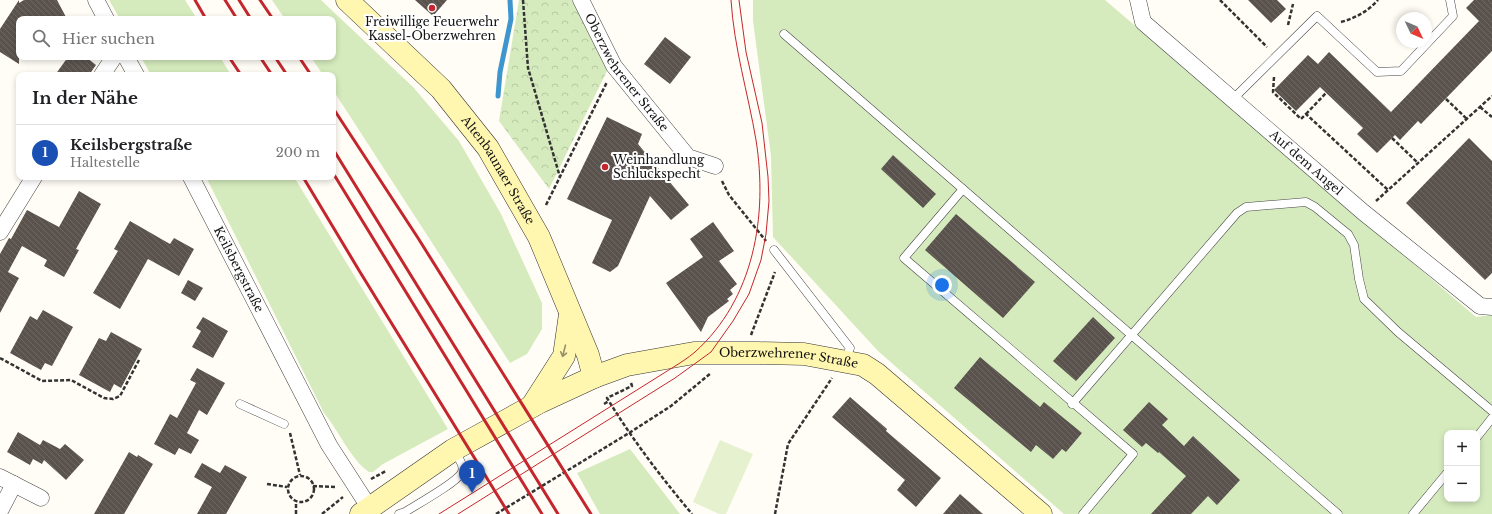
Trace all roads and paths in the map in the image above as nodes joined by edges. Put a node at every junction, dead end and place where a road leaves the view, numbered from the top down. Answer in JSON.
{"nodes":[{"id":1,"x":96,"y":0,"type":"edge"},
{"id":2,"x":347,"y":0,"type":"edge"},
{"id":3,"x":523,"y":0,"type":"edge"},
{"id":4,"x":581,"y":0,"type":"edge"},
{"id":5,"x":1138,"y":0,"type":"edge"},
{"id":6,"x":1220,"y":0,"type":"edge"},
{"id":7,"x":1378,"y":0,"type":"edge"},
{"id":8,"x":1450,"y":0,"type":"edge"},
{"id":9,"x":104,"y":16,"type":"edge"},
{"id":10,"x":1327,"y":25,"type":"junction"},
{"id":11,"x":784,"y":34,"type":"dead end"},
{"id":12,"x":1267,"y":47,"type":"dead end"},
{"id":13,"x":112,"y":60,"type":"edge"},
{"id":14,"x":128,"y":60,"type":"edge"},
{"id":15,"x":1269,"y":64,"type":"junction"},
{"id":16,"x":614,"y":66,"type":"junction"},
{"id":17,"x":104,"y":72,"type":"edge"},
{"id":18,"x":134,"y":72,"type":"edge"},
{"id":19,"x":1326,"y":93,"type":"dead end"},
{"id":20,"x":1492,"y":96,"type":"edge"},
{"id":21,"x":1233,"y":99,"type":"junction"},
{"id":22,"x":1446,"y":99,"type":"dead end"},
{"id":23,"x":1480,"y":107,"type":"junction"},
{"id":24,"x":1306,"y":114,"type":"junction"},
{"id":25,"x":1492,"y":117,"type":"edge"},
{"id":26,"x":1467,"y":119,"type":"junction"},
{"id":27,"x":1392,"y":138,"type":"dead end"},
{"id":28,"x":1418,"y":163,"type":"junction"},
{"id":29,"x":715,"y":166,"type":"joint"},
{"id":30,"x":560,"y":177,"type":"junction"},
{"id":31,"x":32,"y":180,"type":"edge"},
{"id":32,"x":193,"y":180,"type":"edge"},
{"id":33,"x":963,"y":188,"type":"junction"},
{"id":34,"x":1388,"y":190,"type":"junction"},
{"id":35,"x":546,"y":205,"type":"dead end"},
{"id":36,"x":1364,"y":212,"type":"junction"},
{"id":37,"x":0,"y":232,"type":"edge"},
{"id":38,"x":774,"y":250,"type":"joint"},
{"id":39,"x":780,"y":258,"type":"junction"},
{"id":40,"x":1492,"y":306,"type":"edge"},
{"id":41,"x":570,"y":313,"type":"junction"},
{"id":42,"x":1131,"y":335,"type":"junction"},
{"id":43,"x":745,"y":352,"type":"junction"},
{"id":44,"x":0,"y":358,"type":"edge"},
{"id":45,"x":139,"y":360,"type":"dead end"},
{"id":46,"x":839,"y":369,"type":"junction"},
{"id":47,"x":629,"y":372,"type":"junction"},
{"id":48,"x":715,"y":372,"type":"dead end"},
{"id":49,"x":594,"y":377,"type":"junction"},
{"id":50,"x":609,"y":401,"type":"junction"},
{"id":51,"x":240,"y":404,"type":"dead end"},
{"id":52,"x":604,"y":404,"type":"dead end"},
{"id":53,"x":1072,"y":404,"type":"junction"},
{"id":54,"x":531,"y":407,"type":"junction"},
{"id":55,"x":1492,"y":411,"type":"edge"},
{"id":56,"x":1492,"y":418,"type":"edge"},
{"id":57,"x":622,"y":421,"type":"junction"},
{"id":58,"x":617,"y":424,"type":"dead end"},
{"id":59,"x":287,"y":427,"type":"joint"},
{"id":60,"x":629,"y":433,"type":"junction"},
{"id":61,"x":1480,"y":433,"type":"edge"},
{"id":62,"x":453,"y":450,"type":"junction"},
{"id":63,"x":388,"y":470,"type":"dead end"},
{"id":64,"x":300,"y":475,"type":"junction"},
{"id":65,"x":0,"y":476,"type":"edge"},
{"id":66,"x":1444,"y":477,"type":"edge"},
{"id":67,"x":14,"y":484,"type":"junction"},
{"id":68,"x":267,"y":484,"type":"dead end"},
{"id":69,"x":287,"y":487,"type":"junction"},
{"id":70,"x":356,"y":487,"type":"junction"},
{"id":71,"x":40,"y":498,"type":"dead end"},
{"id":72,"x":296,"y":501,"type":"junction"},
{"id":73,"x":0,"y":511,"type":"edge"},
{"id":74,"x":370,"y":512,"type":"edge"},
{"id":75,"x":296,"y":514,"type":"edge"},
{"id":76,"x":322,"y":514,"type":"edge"},
{"id":77,"x":399,"y":514,"type":"edge"},
{"id":78,"x":496,"y":514,"type":"edge"},
{"id":79,"x":692,"y":514,"type":"edge"},
{"id":80,"x":775,"y":514,"type":"edge"},
{"id":81,"x":1041,"y":514,"type":"edge"},
{"id":82,"x":1082,"y":514,"type":"edge"},
{"id":83,"x":1338,"y":514,"type":"edge"},
{"id":84,"x":1413,"y":514,"type":"edge"}],
"edges":[{"from":1,"to":9,"type":"street"},
{"from":2,"to":41,"type":"main road","name":"Altenbaunaer Straße"},
{"from":3,"to":30,"type":"path"},
{"from":4,"to":16,"type":"street","name":"Oberzwehrener Straße"},
{"from":5,"to":21,"type":"street","name":"Auf dem Angel"},
{"from":6,"to":12,"type":"path"},
{"from":7,"to":10,"type":"path"},
{"from":8,"to":10,"type":"lane"},
{"from":10,"to":15,"type":"lane"},
{"from":11,"to":33,"type":"lane"},
{"from":13,"to":17,"type":"street"},
{"from":14,"to":18,"type":"street"},
{"from":15,"to":21,"type":"lane"},
{"from":15,"to":24,"type":"path"},
{"from":16,"to":29,"type":"street","name":"Oberzwehrener Straße"},
{"from":16,"to":30,"type":"path"},
{"from":19,"to":24,"type":"path"},
{"from":20,"to":23,"type":"path"},
{"from":21,"to":36,"type":"street","name":"Auf dem Angel"},
{"from":22,"to":26,"type":"path"},
{"from":23,"to":25,"type":"path"},
{"from":23,"to":26,"type":"path"},
{"from":24,"to":34,"type":"path"},
{"from":26,"to":28,"type":"path"},
{"from":27,"to":28,"type":"path"},
{"from":28,"to":34,"type":"path"},
{"from":29,"to":38,"type":"path"},
{"from":30,"to":35,"type":"path"},
{"from":31,"to":37,"type":"street"},
{"from":32,"to":70,"type":"street","name":"Keilsbergstraße"},
{"from":33,"to":42,"type":"lane"},
{"from":33,"to":53,"type":"lane"},
{"from":34,"to":36,"type":"path"},
{"from":36,"to":40,"type":"street","name":"Auf dem Angel"},
{"from":38,"to":39,"type":"lane"},
{"from":39,"to":43,"type":"path"},
{"from":39,"to":46,"type":"lane"},
{"from":41,"to":49,"type":"main road","name":"Altenbaunaer Straße"},
{"from":41,"to":54,"type":"main road","one_way":true},
{"from":42,"to":53,"type":"lane"},
{"from":42,"to":55,"type":"lane"},
{"from":42,"to":83,"type":"lane"},
{"from":43,"to":46,"type":"main road","name":"Oberzwehrener Straße"},
{"from":43,"to":47,"type":"main road","name":"Oberzwehrener Straße"},
{"from":44,"to":45,"type":"path"},
{"from":46,"to":80,"type":"path"},
{"from":46,"to":81,"type":"main road","name":"Oberzwehrener Straße"},
{"from":47,"to":49,"type":"main road"},
{"from":47,"to":50,"type":"path"},
{"from":48,"to":60,"type":"path"},
{"from":49,"to":54,"type":"main road"},
{"from":50,"to":52,"type":"path"},
{"from":50,"to":57,"type":"path"},
{"from":51,"to":59,"type":"lane"},
{"from":53,"to":82,"type":"lane"},
{"from":54,"to":62,"type":"main road"},
{"from":56,"to":61,"type":"lane"},
{"from":57,"to":58,"type":"path"},
{"from":57,"to":60,"type":"path"},
{"from":59,"to":64,"type":"path"},
{"from":60,"to":78,"type":"path"},
{"from":60,"to":79,"type":"path"},
{"from":62,"to":74,"type":"main road"},
{"from":62,"to":77,"type":"lane"},
{"from":63,"to":70,"type":"path"},
{"from":64,"to":69,"type":"path"},
{"from":64,"to":72,"type":"path"},
{"from":65,"to":67,"type":"street"},
{"from":66,"to":84,"type":"lane"},
{"from":67,"to":71,"type":"street"},
{"from":67,"to":73,"type":"street"},
{"from":68,"to":69,"type":"path"},
{"from":69,"to":72,"type":"path"},
{"from":70,"to":74,"type":"street","name":"Keilsbergstraße"},
{"from":70,"to":76,"type":"path"},
{"from":72,"to":75,"type":"path"}]}
